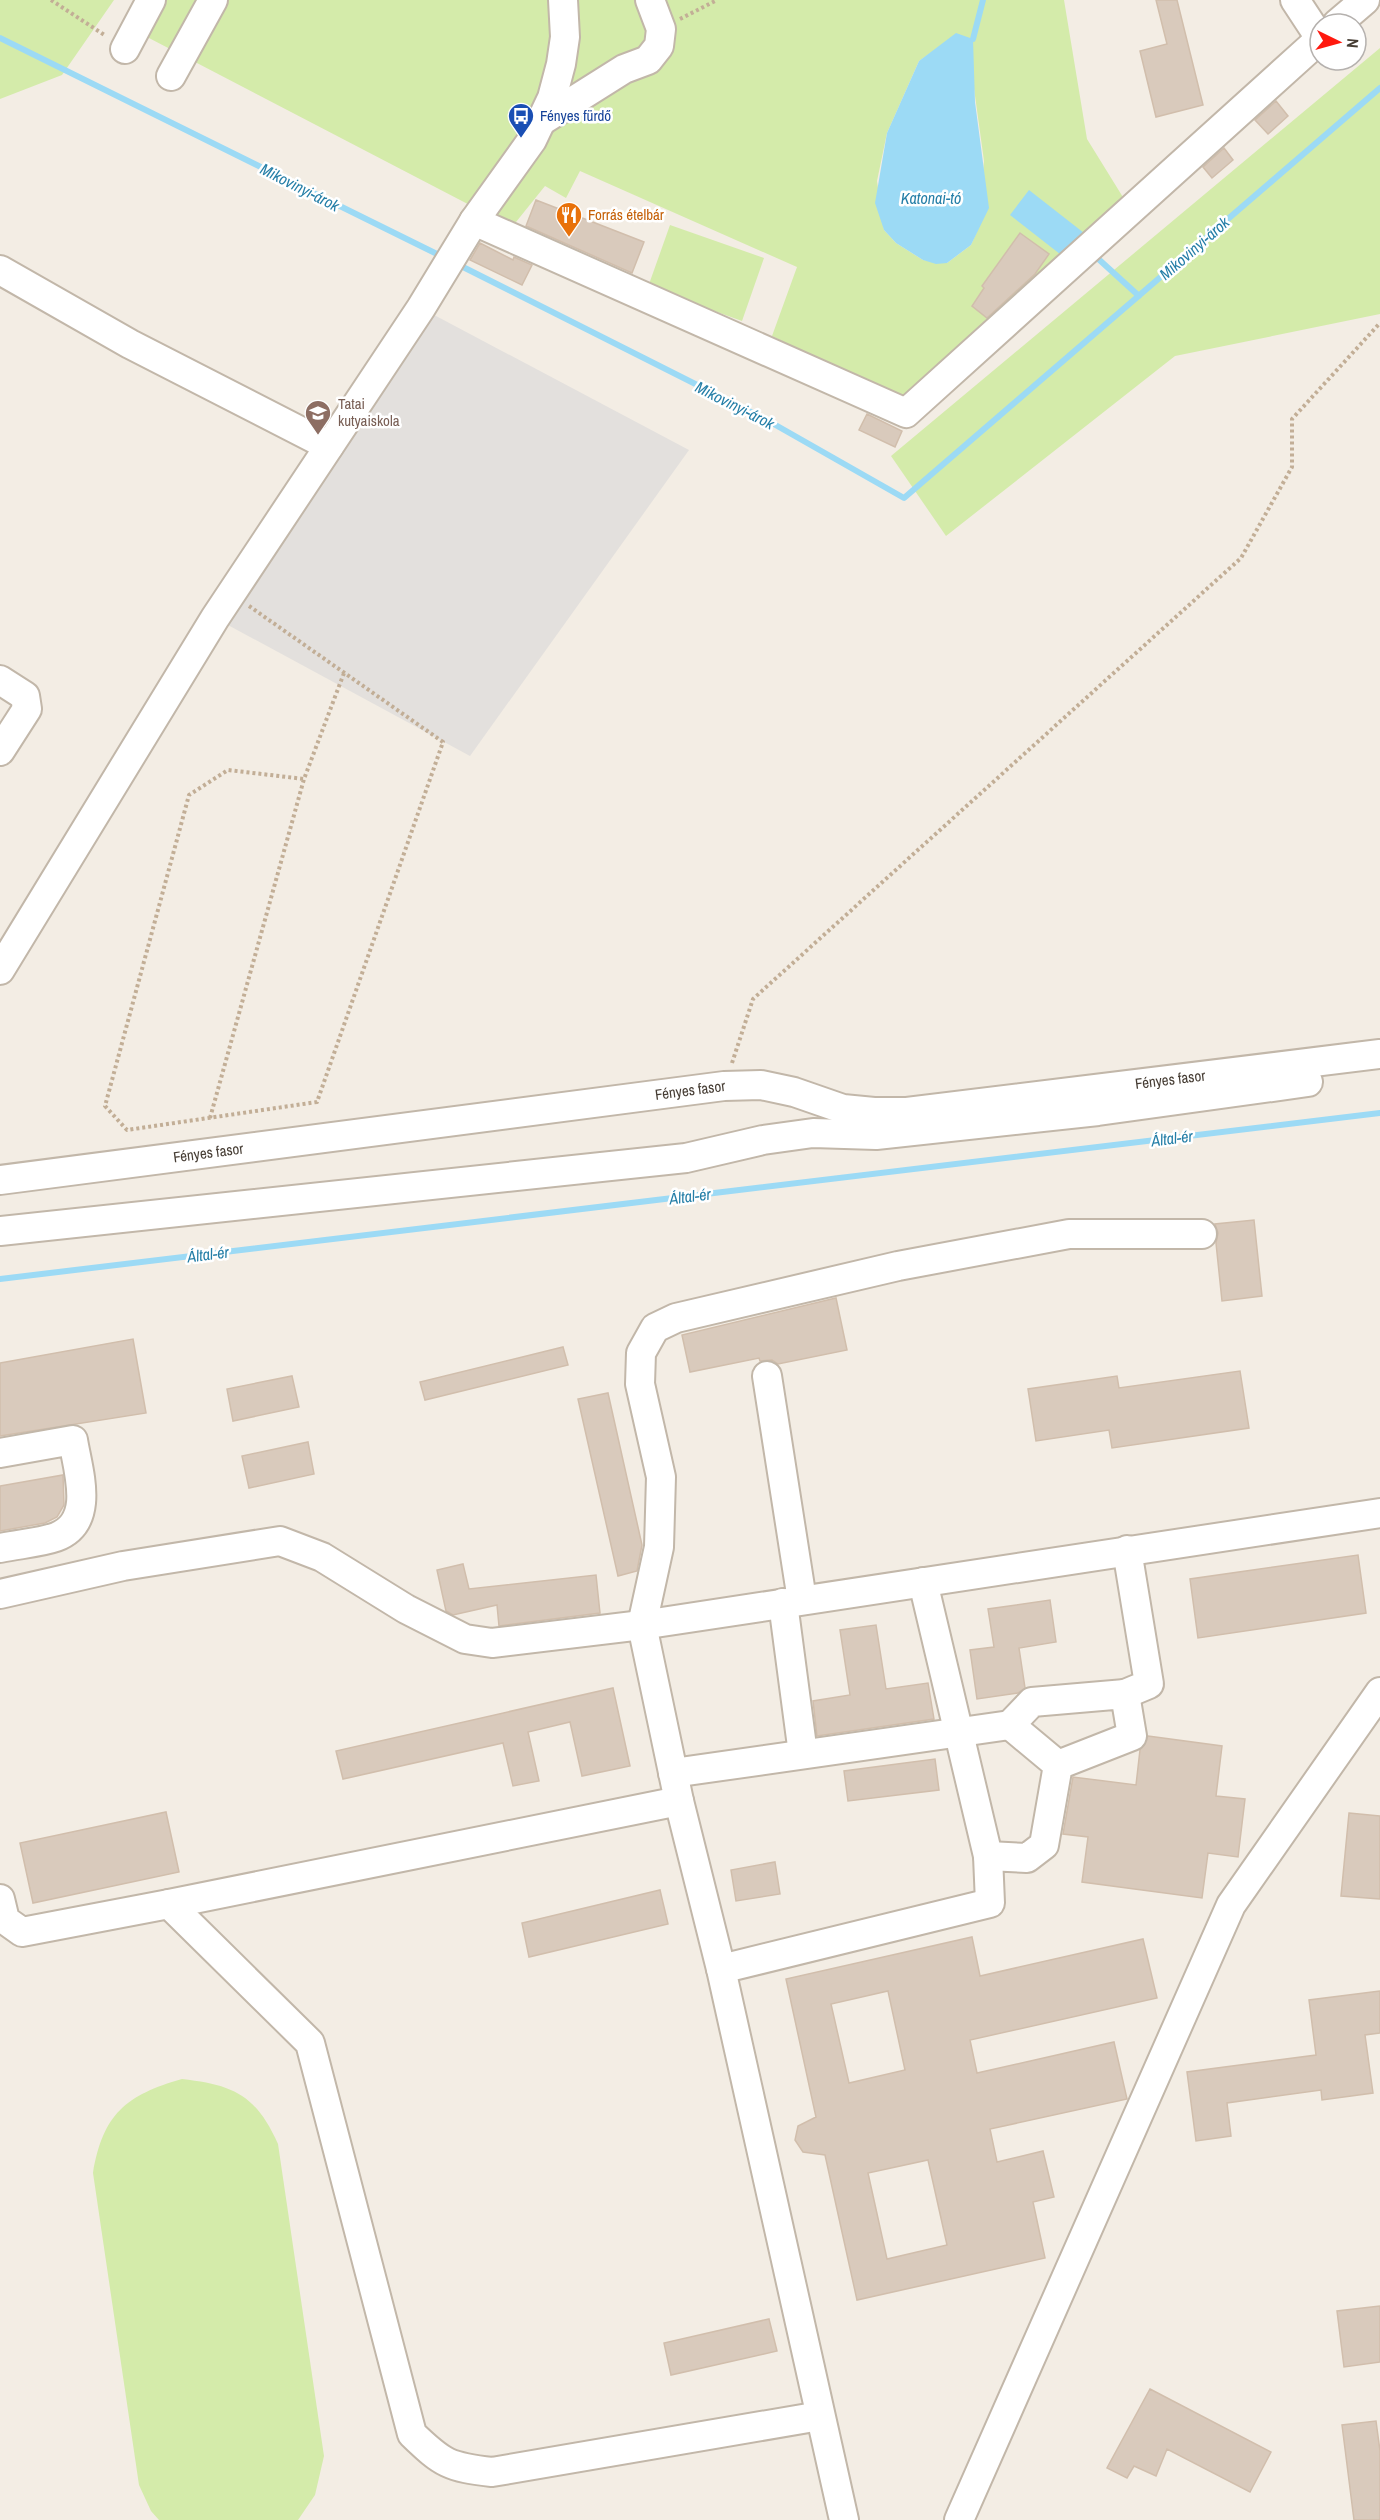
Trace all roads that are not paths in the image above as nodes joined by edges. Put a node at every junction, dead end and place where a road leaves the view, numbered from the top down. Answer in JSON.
{"nodes":[{"id":1,"x":151,"y":0,"type":"edge"},
{"id":2,"x":213,"y":0,"type":"edge"},
{"id":3,"x":563,"y":0,"type":"edge"},
{"id":4,"x":650,"y":0,"type":"edge"},
{"id":5,"x":1295,"y":0,"type":"edge"},
{"id":6,"x":1365,"y":0,"type":"edge"},
{"id":7,"x":1351,"y":12,"type":"edge"},
{"id":8,"x":1308,"y":20,"type":"edge"},
{"id":9,"x":125,"y":49,"type":"road end"},
{"id":10,"x":1308,"y":49,"type":"edge"},
{"id":11,"x":171,"y":76,"type":"dead end"},
{"id":12,"x":543,"y":120,"type":"junction"},
{"id":13,"x":465,"y":236,"type":"junction"},
{"id":14,"x":0,"y":270,"type":"edge"},
{"id":15,"x":330,"y":446,"type":"junction"},
{"id":16,"x":0,"y":680,"type":"edge"},
{"id":17,"x":0,"y":751,"type":"edge"},
{"id":18,"x":0,"y":970,"type":"edge"},
{"id":19,"x":1380,"y":1054,"type":"edge"},
{"id":20,"x":1380,"y":1072,"type":"edge"},
{"id":21,"x":0,"y":1180,"type":"edge"},
{"id":22,"x":0,"y":1231,"type":"edge"},
{"id":23,"x":1202,"y":1234,"type":"dead end"},
{"id":24,"x":767,"y":1376,"type":"dead end"},
{"id":25,"x":0,"y":1453,"type":"edge"},
{"id":26,"x":1380,"y":1513,"type":"edge"},
{"id":27,"x":0,"y":1548,"type":"edge"},
{"id":28,"x":1127,"y":1550,"type":"junction"},
{"id":29,"x":923,"y":1582,"type":"junction"},
{"id":30,"x":0,"y":1594,"type":"edge"},
{"id":31,"x":792,"y":1602,"type":"junction"},
{"id":32,"x":642,"y":1625,"type":"junction"},
{"id":33,"x":1380,"y":1692,"type":"edge"},
{"id":34,"x":1125,"y":1694,"type":"junction"},
{"id":35,"x":1010,"y":1725,"type":"junction"},
{"id":36,"x":958,"y":1733,"type":"junction"},
{"id":37,"x":803,"y":1754,"type":"junction"},
{"id":38,"x":1058,"y":1765,"type":"junction"},
{"id":39,"x":673,"y":1773,"type":"junction"},
{"id":40,"x":678,"y":1801,"type":"junction"},
{"id":41,"x":988,"y":1856,"type":"junction"},
{"id":42,"x":0,"y":1899,"type":"edge"},
{"id":43,"x":169,"y":1904,"type":"junction"},
{"id":44,"x":721,"y":1969,"type":"junction"},
{"id":45,"x":820,"y":2416,"type":"junction"},
{"id":46,"x":844,"y":2520,"type":"edge"},
{"id":47,"x":958,"y":2520,"type":"edge"}],
"edges":[{"from":1,"to":9,"type":"street"},
{"from":2,"to":11,"type":"street"},
{"from":3,"to":12,"type":"street"},
{"from":4,"to":12,"type":"street"},
{"from":5,"to":8,"type":"street"},
{"from":6,"to":7,"type":"street"},
{"from":10,"to":13,"type":"street"},
{"from":12,"to":13,"type":"street"},
{"from":13,"to":15,"type":"street"},
{"from":14,"to":15,"type":"street"},
{"from":15,"to":18,"type":"street"},
{"from":16,"to":17,"type":"street"},
{"from":19,"to":21,"type":"street","name":"Fényes fasor"},
{"from":20,"to":22,"type":"street"},
{"from":23,"to":32,"type":"street"},
{"from":24,"to":31,"type":"street"},
{"from":25,"to":27,"type":"street"},
{"from":26,"to":28,"type":"street"},
{"from":28,"to":29,"type":"street"},
{"from":28,"to":34,"type":"street"},
{"from":29,"to":31,"type":"street"},
{"from":29,"to":36,"type":"street"},
{"from":30,"to":32,"type":"street"},
{"from":31,"to":32,"type":"street"},
{"from":31,"to":37,"type":"street"},
{"from":32,"to":39,"type":"street"},
{"from":33,"to":47,"type":"street"},
{"from":34,"to":35,"type":"street"},
{"from":34,"to":38,"type":"street"},
{"from":35,"to":36,"type":"street"},
{"from":35,"to":38,"type":"street"},
{"from":36,"to":37,"type":"street"},
{"from":36,"to":41,"type":"street"},
{"from":37,"to":39,"type":"street"},
{"from":38,"to":41,"type":"street"},
{"from":39,"to":40,"type":"street"},
{"from":40,"to":43,"type":"street"},
{"from":40,"to":44,"type":"street"},
{"from":41,"to":44,"type":"street"},
{"from":42,"to":43,"type":"street"},
{"from":43,"to":45,"type":"street"},
{"from":44,"to":45,"type":"street"},
{"from":45,"to":46,"type":"street"}]}
